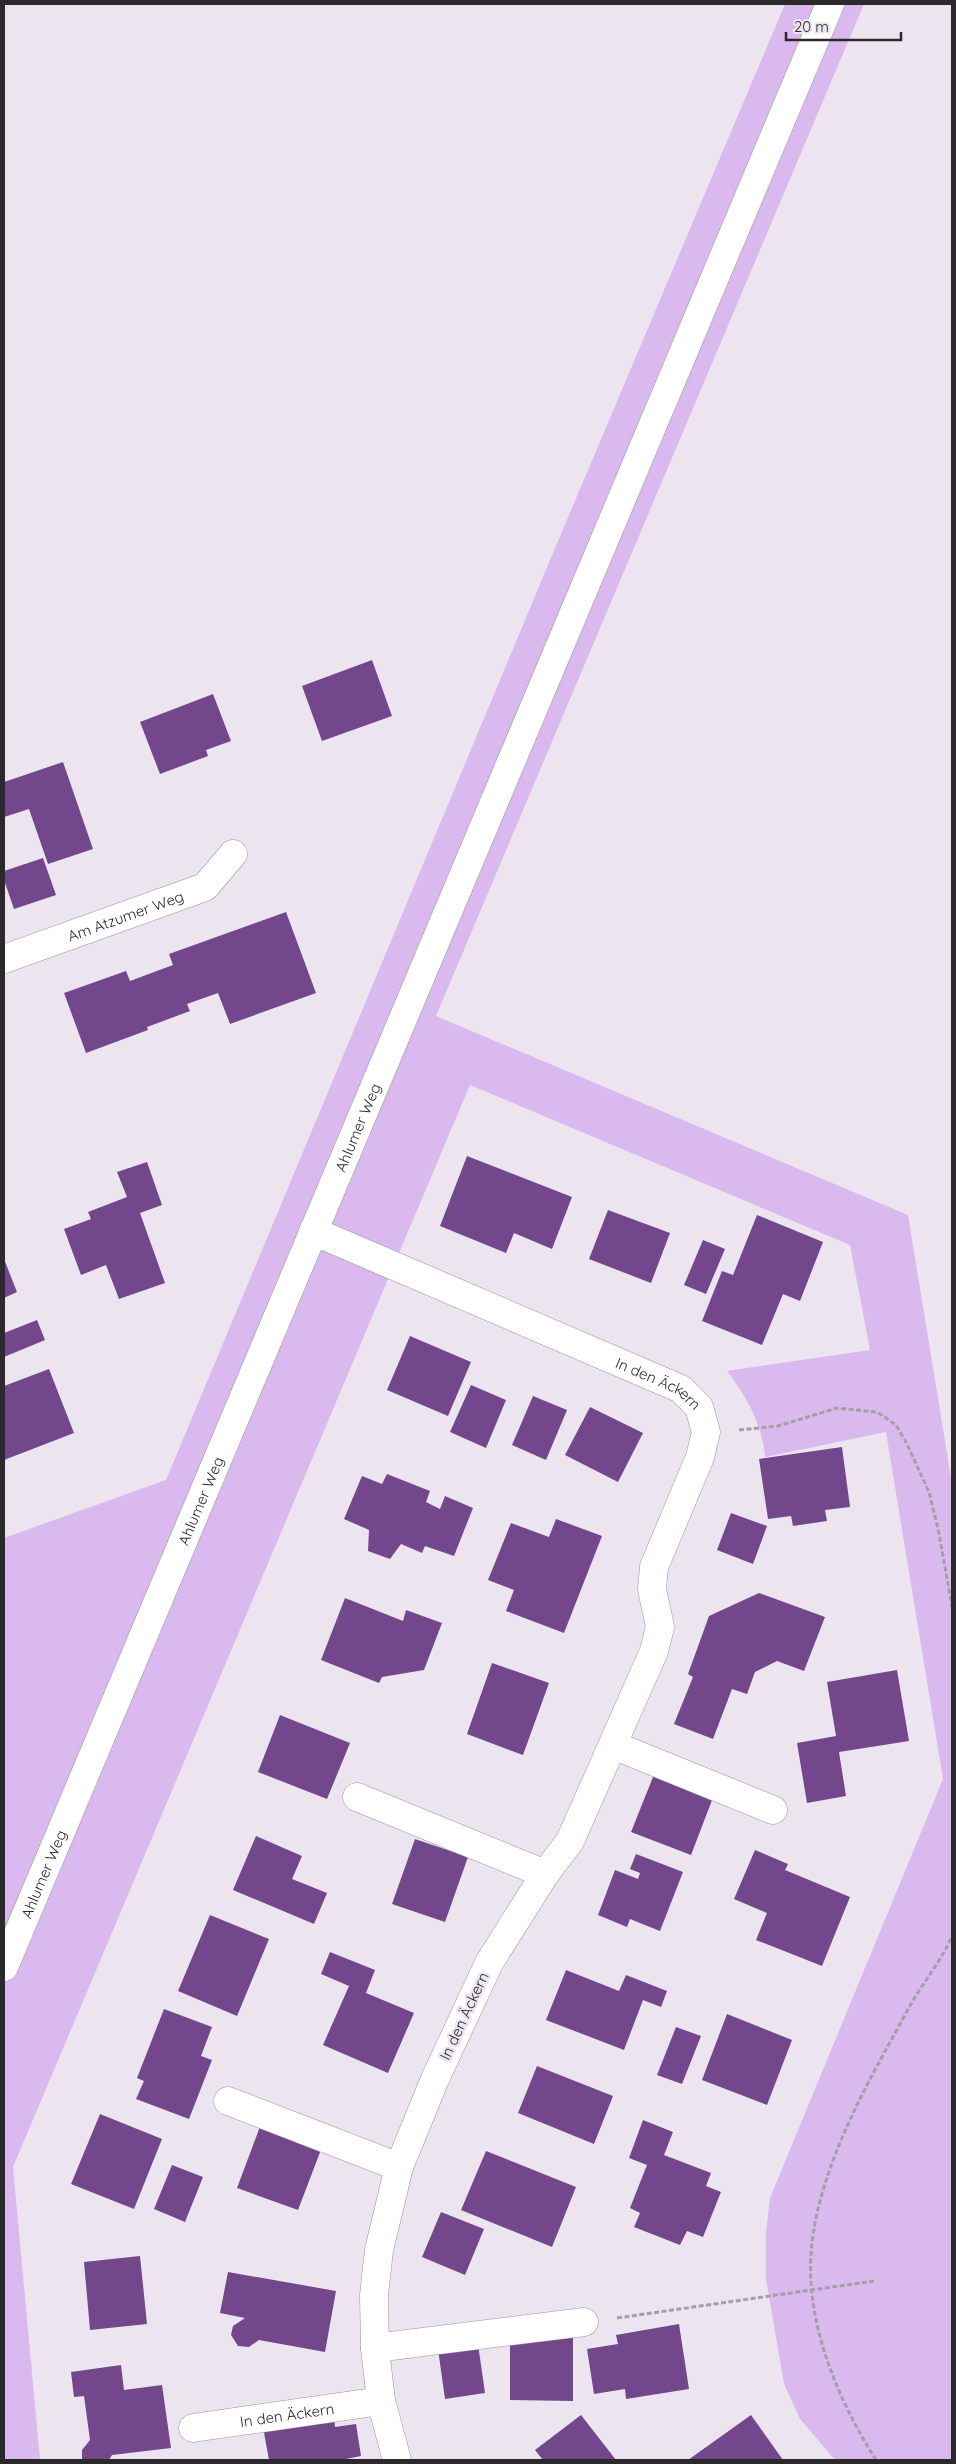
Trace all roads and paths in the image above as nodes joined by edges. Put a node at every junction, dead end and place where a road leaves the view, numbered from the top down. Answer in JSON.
{"nodes":[{"id":1,"x":830,"y":4,"type":"edge"},
{"id":2,"x":233,"y":854,"type":"dead end"},
{"id":3,"x":4,"y":959,"type":"edge"},
{"id":4,"x":313,"y":1232,"type":"junction"},
{"id":5,"x":706,"y":1432,"type":"junction"},
{"id":6,"x":952,"y":1607,"type":"edge"},
{"id":7,"x":613,"y":1744,"type":"junction"},
{"id":8,"x":357,"y":1796,"type":"dead end"},
{"id":9,"x":773,"y":1810,"type":"dead end"},
{"id":10,"x":545,"y":1874,"type":"junction"},
{"id":11,"x":952,"y":1936,"type":"edge"},
{"id":12,"x":4,"y":1967,"type":"edge"},
{"id":13,"x":228,"y":2101,"type":"dead end"},
{"id":14,"x":399,"y":2167,"type":"junction"},
{"id":15,"x":874,"y":2281,"type":"dead end"},
{"id":16,"x":812,"y":2291,"type":"junction"},
{"id":17,"x":584,"y":2322,"type":"joint"},
{"id":18,"x":375,"y":2348,"type":"junction"},
{"id":19,"x":381,"y":2401,"type":"junction"},
{"id":20,"x":193,"y":2428,"type":"dead end"},
{"id":21,"x":397,"y":2460,"type":"edge"},
{"id":22,"x":876,"y":2460,"type":"edge"}],
"edges":[{"from":1,"to":4,"type":"street","name":"Ahlumer Weg"},
{"from":2,"to":3,"type":"street","name":"Am Atzumer Weg"},
{"from":4,"to":5,"type":"street","name":"In den Äckern"},
{"from":4,"to":12,"type":"street","name":"Ahlumer Weg"},
{"from":5,"to":6,"type":"path"},
{"from":5,"to":7,"type":"street","name":"In den Äckern"},
{"from":7,"to":9,"type":"street"},
{"from":7,"to":10,"type":"street","name":"In den Äckern"},
{"from":8,"to":10,"type":"street"},
{"from":10,"to":14,"type":"street","name":"In den Äckern"},
{"from":11,"to":16,"type":"path"},
{"from":13,"to":14,"type":"street"},
{"from":14,"to":18,"type":"street","name":"In den Äckern"},
{"from":15,"to":16,"type":"path"},
{"from":16,"to":17,"type":"path"},
{"from":16,"to":22,"type":"path"},
{"from":17,"to":18,"type":"street"},
{"from":18,"to":19,"type":"street","name":"In den Äckern"},
{"from":19,"to":20,"type":"street","name":"In den Äckern"},
{"from":19,"to":21,"type":"street","name":"In den Äckern"}]}
